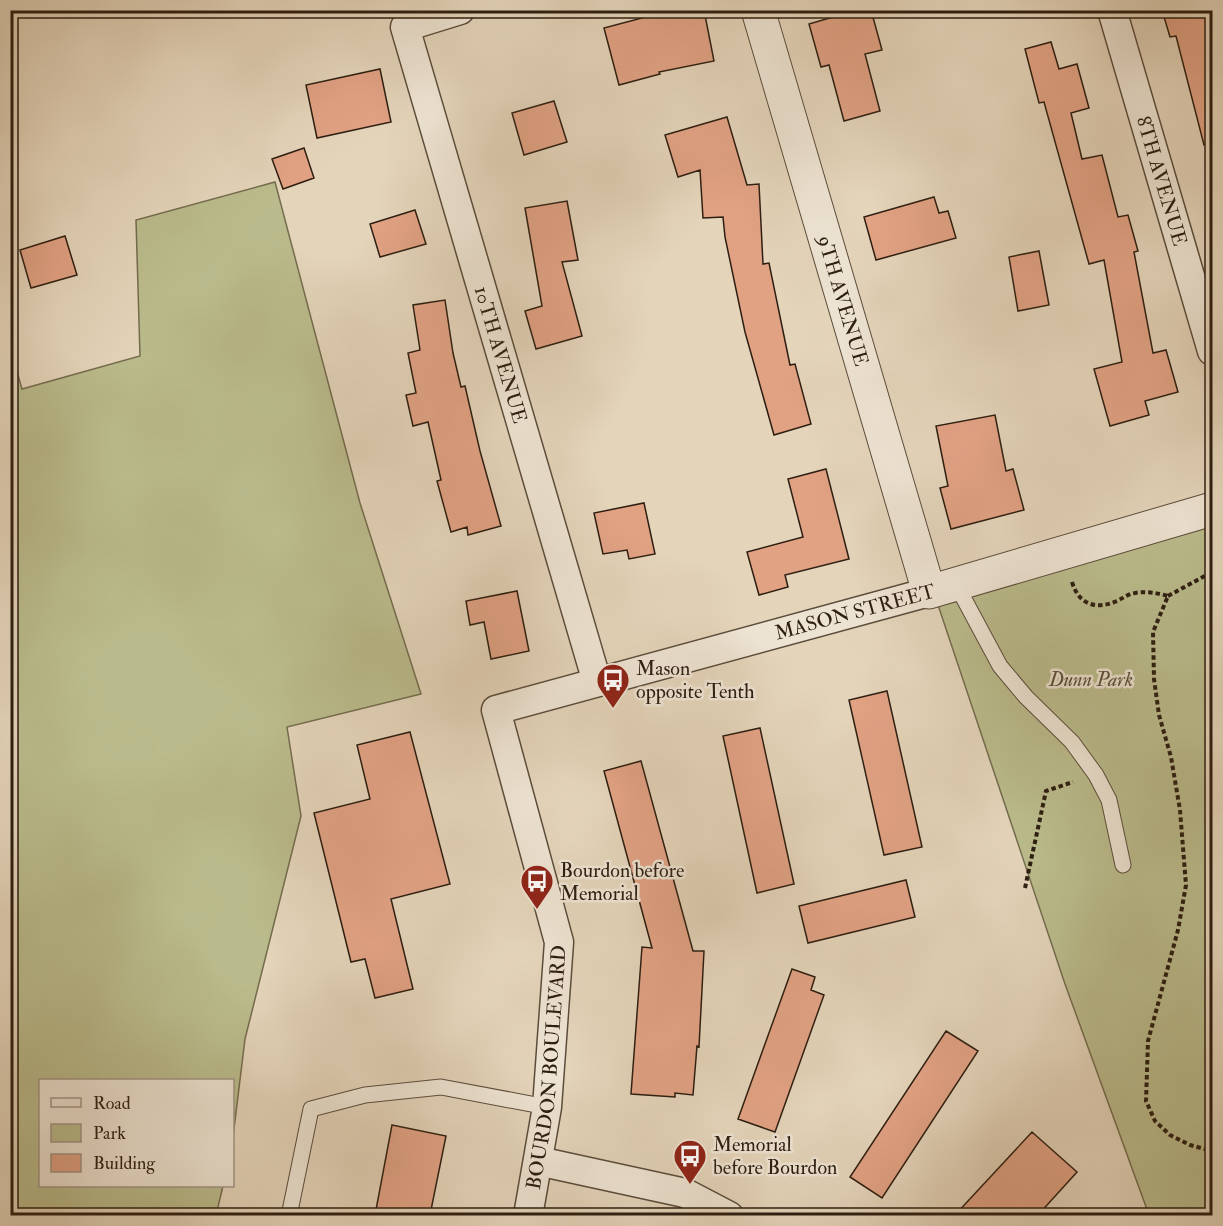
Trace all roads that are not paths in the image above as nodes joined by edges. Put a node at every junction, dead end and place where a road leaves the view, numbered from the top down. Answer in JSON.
{"nodes":[{"id":1,"x":460,"y":10,"type":"edge"},
{"id":2,"x":758,"y":10,"type":"edge"},
{"id":3,"x":1112,"y":10,"type":"edge"},
{"id":4,"x":1212,"y":351,"type":"edge"},
{"id":5,"x":1212,"y":509,"type":"edge"},
{"id":6,"x":942,"y":588,"type":"junction"},
{"id":7,"x":597,"y":682,"type":"junction"},
{"id":8,"x":496,"y":710,"type":"joint"},
{"id":9,"x":1123,"y":865,"type":"dead end"},
{"id":10,"x":547,"y":1107,"type":"junction"},
{"id":11,"x":538,"y":1161,"type":"junction"},
{"id":12,"x":289,"y":1215,"type":"edge"},
{"id":13,"x":528,"y":1215,"type":"edge"},
{"id":14,"x":729,"y":1215,"type":"edge"}],
"edges":[{"from":1,"to":7,"type":"street","name":"10TH AVENUE"},
{"from":2,"to":6,"type":"street","name":"9TH AVENUE"},
{"from":3,"to":4,"type":"street","name":"8TH AVENUE"},
{"from":5,"to":6,"type":"street","name":"MASON STREET"},
{"from":6,"to":7,"type":"street","name":"MASON STREET"},
{"from":6,"to":9,"type":"lane"},
{"from":7,"to":8,"type":"street","name":"MASON STREET"},
{"from":8,"to":10,"type":"street","name":"BOURDON BOULEVARD"},
{"from":10,"to":11,"type":"street","name":"BOURDON BOULEVARD"},
{"from":10,"to":12,"type":"lane"},
{"from":11,"to":13,"type":"street","name":"BOURDON BOULEVARD"},
{"from":11,"to":14,"type":"street"}]}
